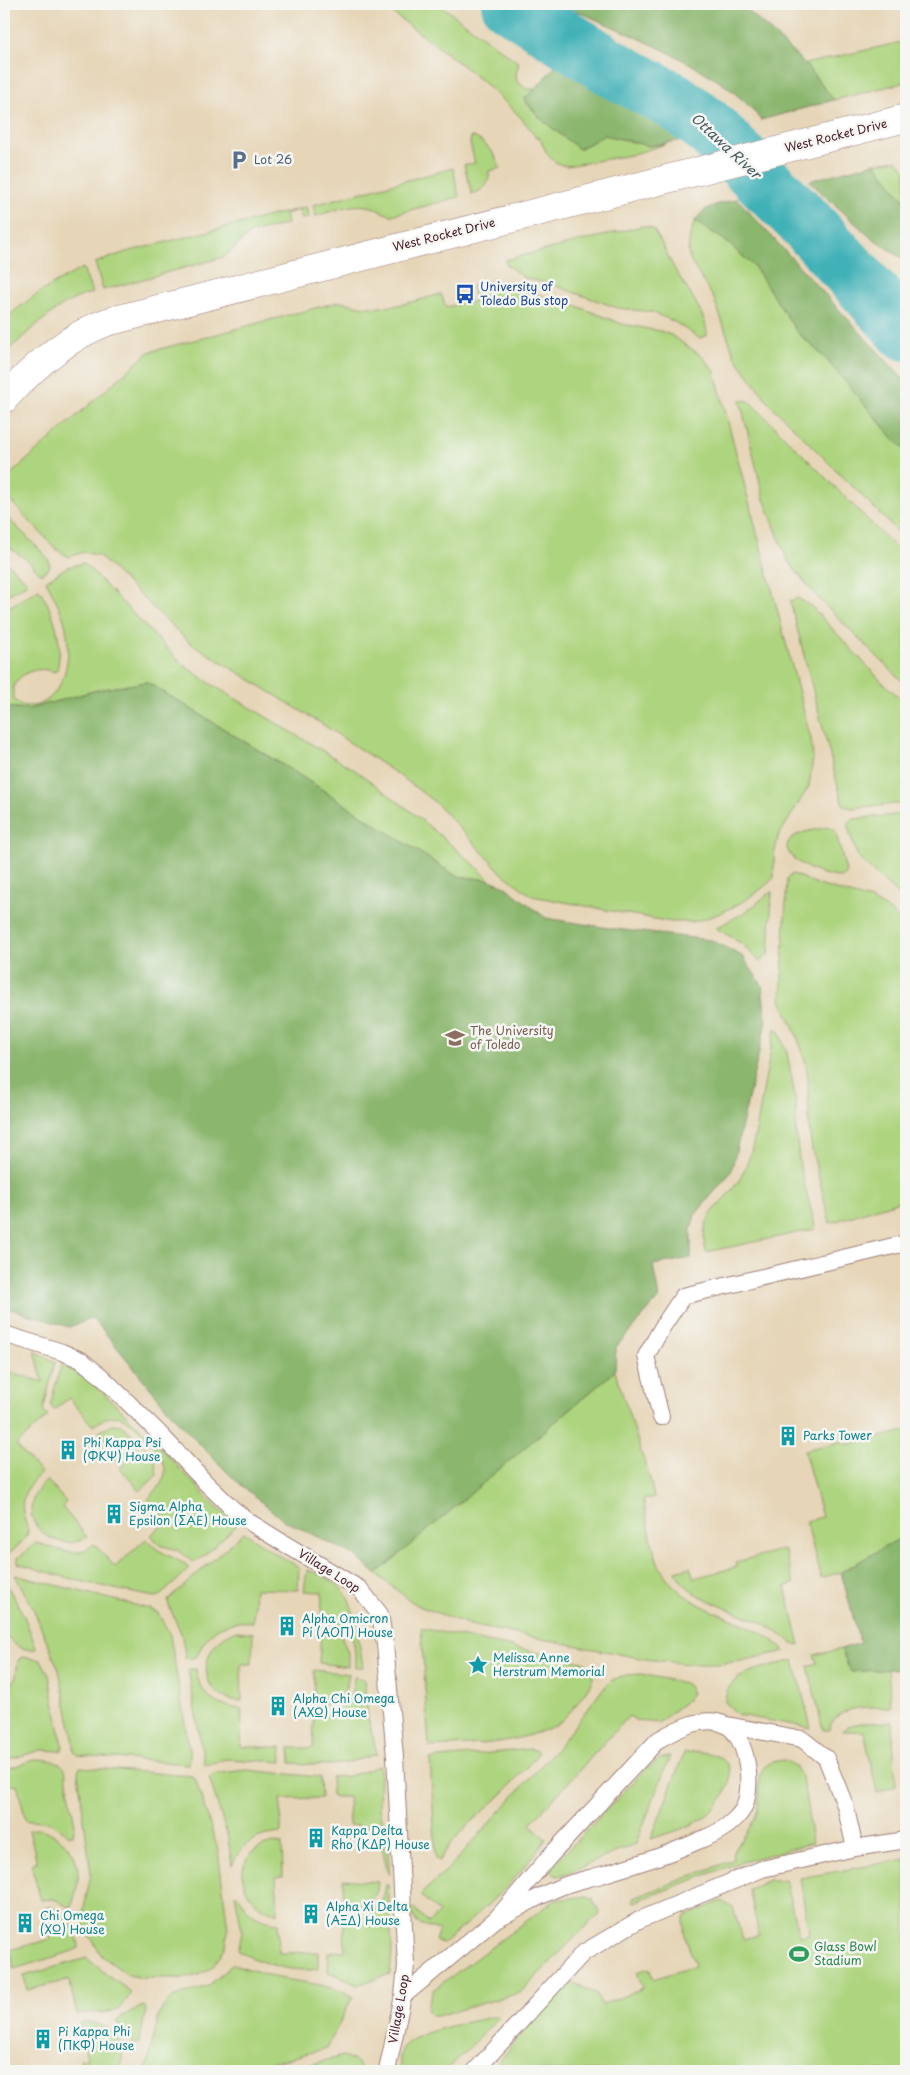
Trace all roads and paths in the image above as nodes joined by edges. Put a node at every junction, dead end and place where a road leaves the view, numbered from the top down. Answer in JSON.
{"nodes":[{"id":1,"x":906,"y":118,"type":"edge"},
{"id":2,"x":4,"y":399,"type":"edge"},
{"id":3,"x":906,"y":1243,"type":"edge"},
{"id":4,"x":4,"y":1334,"type":"edge"},
{"id":5,"x":661,"y":1416,"type":"dead end"},
{"id":6,"x":727,"y":1726,"type":"junction"},
{"id":7,"x":906,"y":1840,"type":"edge"},
{"id":8,"x":855,"y":1848,"type":"junction"},
{"id":9,"x":496,"y":1918,"type":"junction"},
{"id":10,"x":403,"y":1996,"type":"junction"},
{"id":11,"x":388,"y":2071,"type":"edge"},
{"id":12,"x":475,"y":2071,"type":"edge"}],
"edges":[{"from":1,"to":2,"type":"street","name":"West Rocket Drive"},
{"from":3,"to":5,"type":"lane"},
{"from":4,"to":10,"type":"lane","name":"Village Loop"},
{"from":6,"to":8,"type":"lane"},
{"from":6,"to":9,"type":"lane"},
{"from":6,"to":9,"type":"lane"},
{"from":7,"to":8,"type":"lane"},
{"from":8,"to":12,"type":"lane"},
{"from":9,"to":10,"type":"lane"},
{"from":10,"to":11,"type":"lane","name":"Village Loop"}]}
